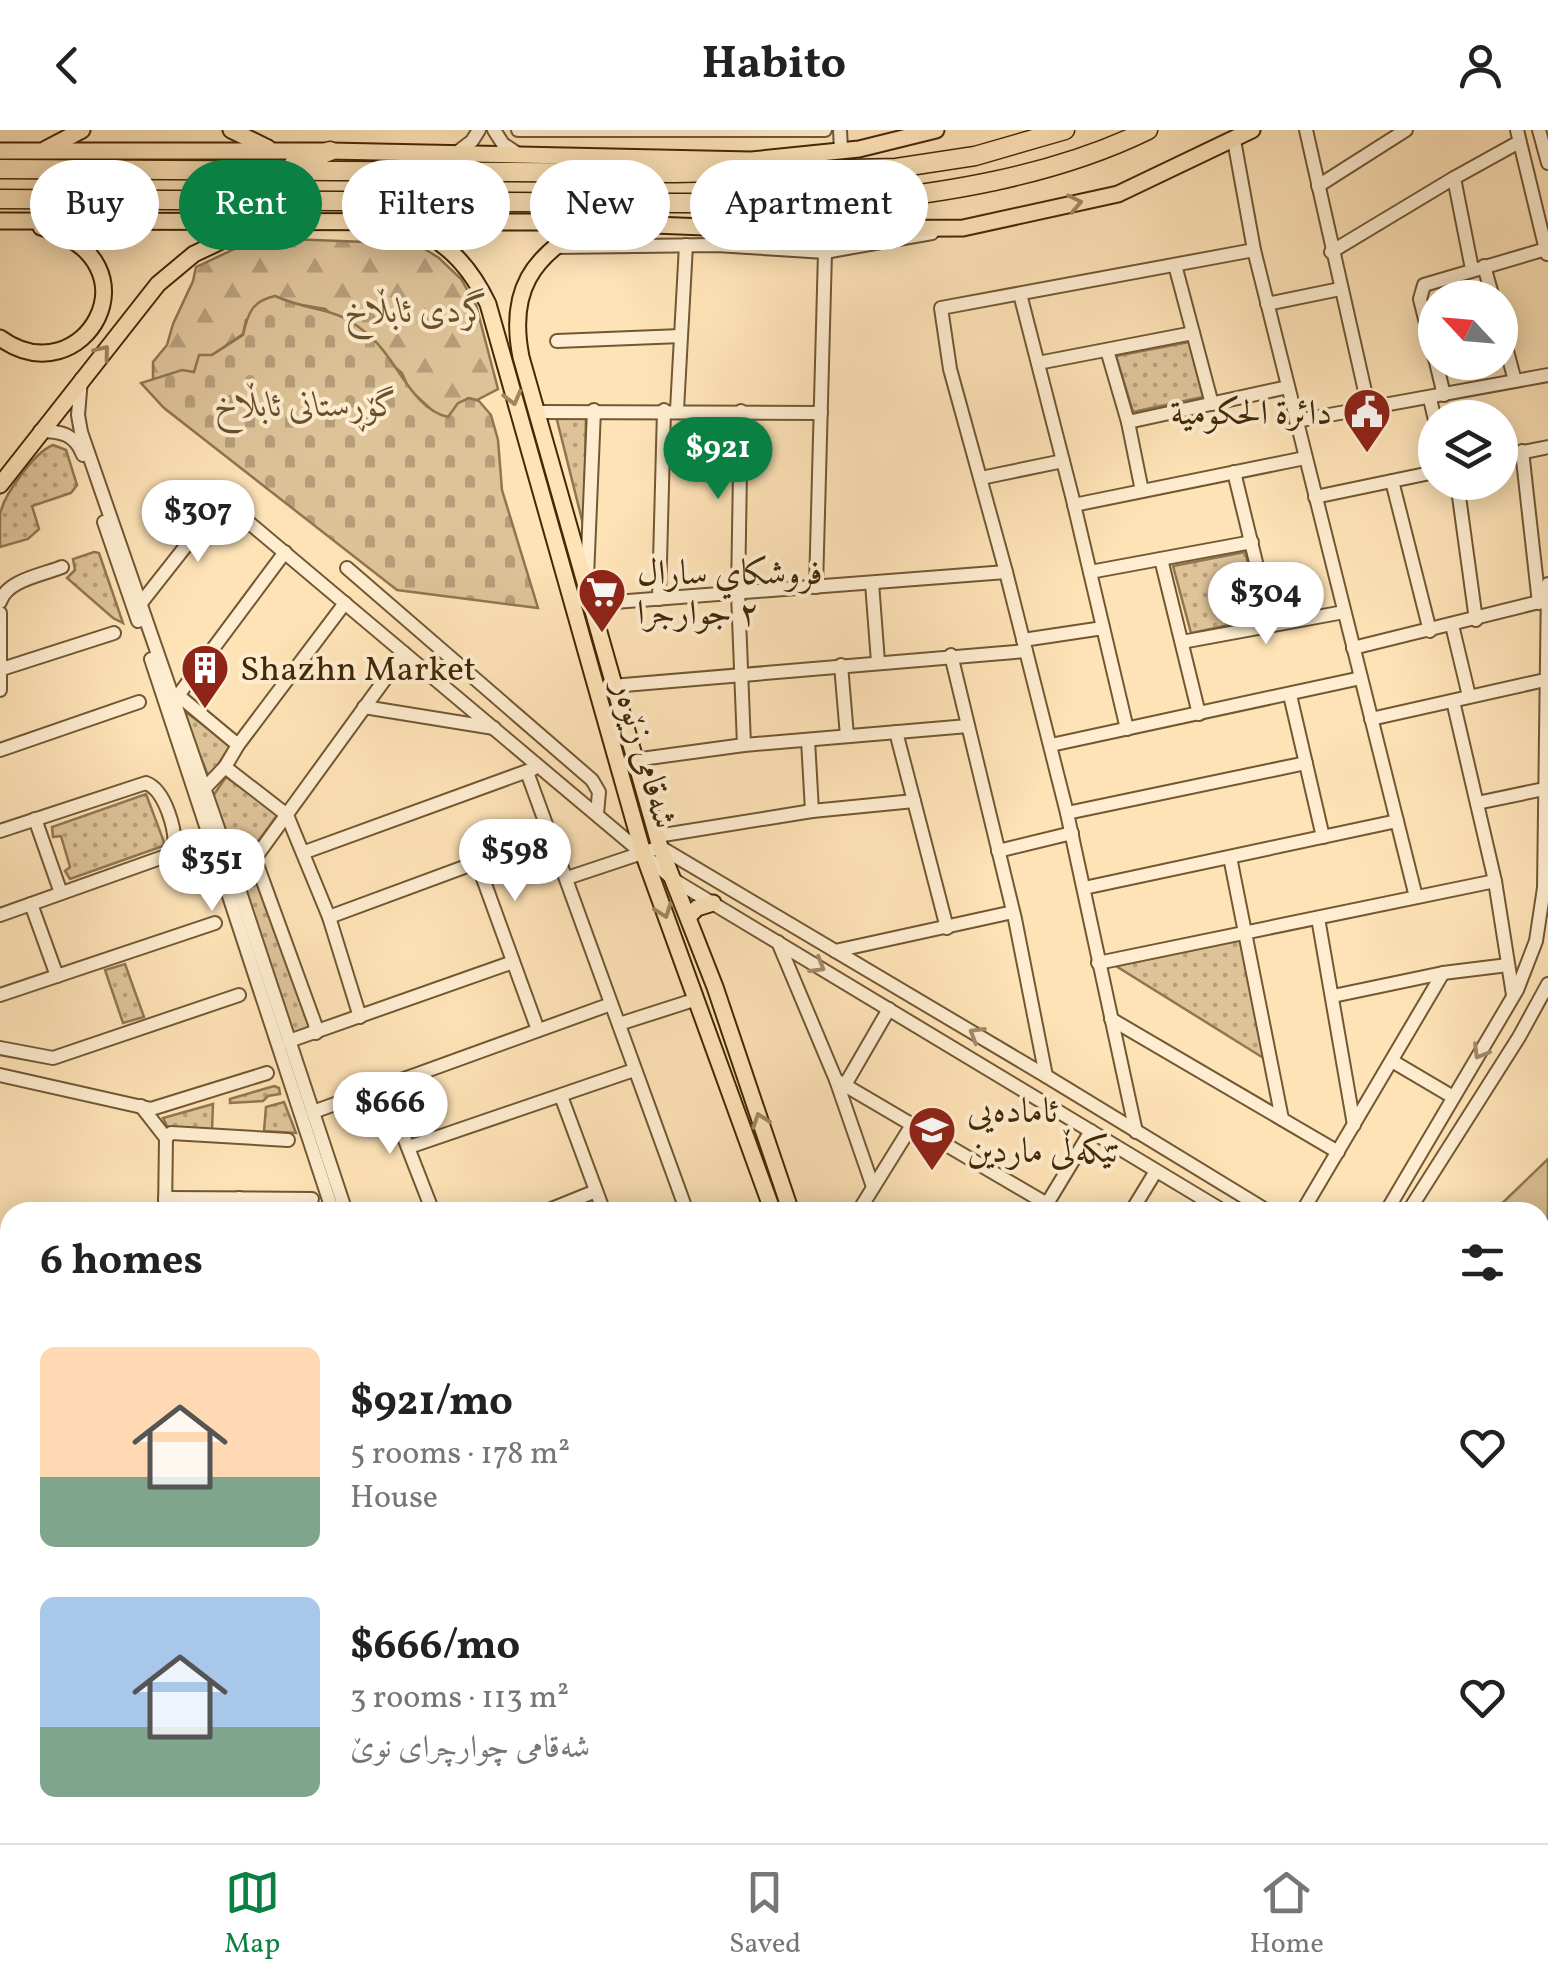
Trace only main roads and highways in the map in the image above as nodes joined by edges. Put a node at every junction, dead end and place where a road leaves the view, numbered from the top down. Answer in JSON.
{"nodes":[{"id":1,"x":82,"y":130,"type":"edge"},
{"id":2,"x":231,"y":130,"type":"edge"},
{"id":3,"x":936,"y":130,"type":"edge"},
{"id":4,"x":1065,"y":130,"type":"edge"},
{"id":5,"x":1148,"y":130,"type":"edge"},
{"id":6,"x":1252,"y":130,"type":"edge"},
{"id":7,"x":0,"y":151,"type":"edge"},
{"id":8,"x":40,"y":152,"type":"junction"},
{"id":9,"x":330,"y":152,"type":"joint"},
{"id":10,"x":252,"y":160,"type":"edge"},
{"id":11,"x":276,"y":160,"type":"edge"},
{"id":12,"x":284,"y":160,"type":"edge"},
{"id":13,"x":751,"y":160,"type":"joint"},
{"id":14,"x":322,"y":162,"type":"edge"},
{"id":15,"x":928,"y":163,"type":"edge"},
{"id":16,"x":179,"y":164,"type":"edge"},
{"id":17,"x":0,"y":169,"type":"edge"},
{"id":18,"x":690,"y":169,"type":"edge"},
{"id":19,"x":0,"y":199,"type":"edge"},
{"id":20,"x":6,"y":221,"type":"edge"},
{"id":21,"x":179,"y":223,"type":"edge"},
{"id":22,"x":670,"y":226,"type":"edge"},
{"id":23,"x":202,"y":250,"type":"edge"},
{"id":24,"x":450,"y":250,"type":"edge"},
{"id":25,"x":550,"y":250,"type":"edge"},
{"id":26,"x":0,"y":338,"type":"edge"},
{"id":27,"x":534,"y":473,"type":"junction"},
{"id":28,"x":556,"y":481,"type":"junction"},
{"id":29,"x":0,"y":484,"type":"edge"},
{"id":30,"x":713,"y":903,"type":"road end"},
{"id":31,"x":688,"y":917,"type":"junction"},
{"id":32,"x":765,"y":1202,"type":"edge"},
{"id":33,"x":788,"y":1202,"type":"edge"}],
"edges":[{"from":1,"to":8,"type":"main road"},
{"from":2,"to":11,"type":"main road"},
{"from":3,"to":13,"type":"main road"},
{"from":4,"to":15,"type":"highway"},
{"from":5,"to":19,"type":"highway"},
{"from":22,"to":6,"type":"main road","one_way":true},
{"from":7,"to":8,"type":"main road"},
{"from":8,"to":10,"type":"main road"},
{"from":9,"to":12,"type":"highway"},
{"from":9,"to":13,"type":"main road"},
{"from":14,"to":18,"type":"highway"},
{"from":16,"to":17,"type":"highway"},
{"from":20,"to":21,"type":"main road"},
{"from":20,"to":26,"type":"main road"},
{"from":29,"to":23,"type":"main road","one_way":true},
{"from":24,"to":27,"type":"main road","name":"شەقامی زێوەر","one_way":true},
{"from":25,"to":28,"type":"main road","name":"شەقامی زێوەر"},
{"from":27,"to":28,"type":"main road"},
{"from":27,"to":32,"type":"main road","name":"شەقامی زێوەر","one_way":true},
{"from":28,"to":31,"type":"main road","name":"شەقامی زێوەر"},
{"from":30,"to":31,"type":"main road"},
{"from":33,"to":31,"type":"main road","name":"شەقامی زێوەر","one_way":true}]}
